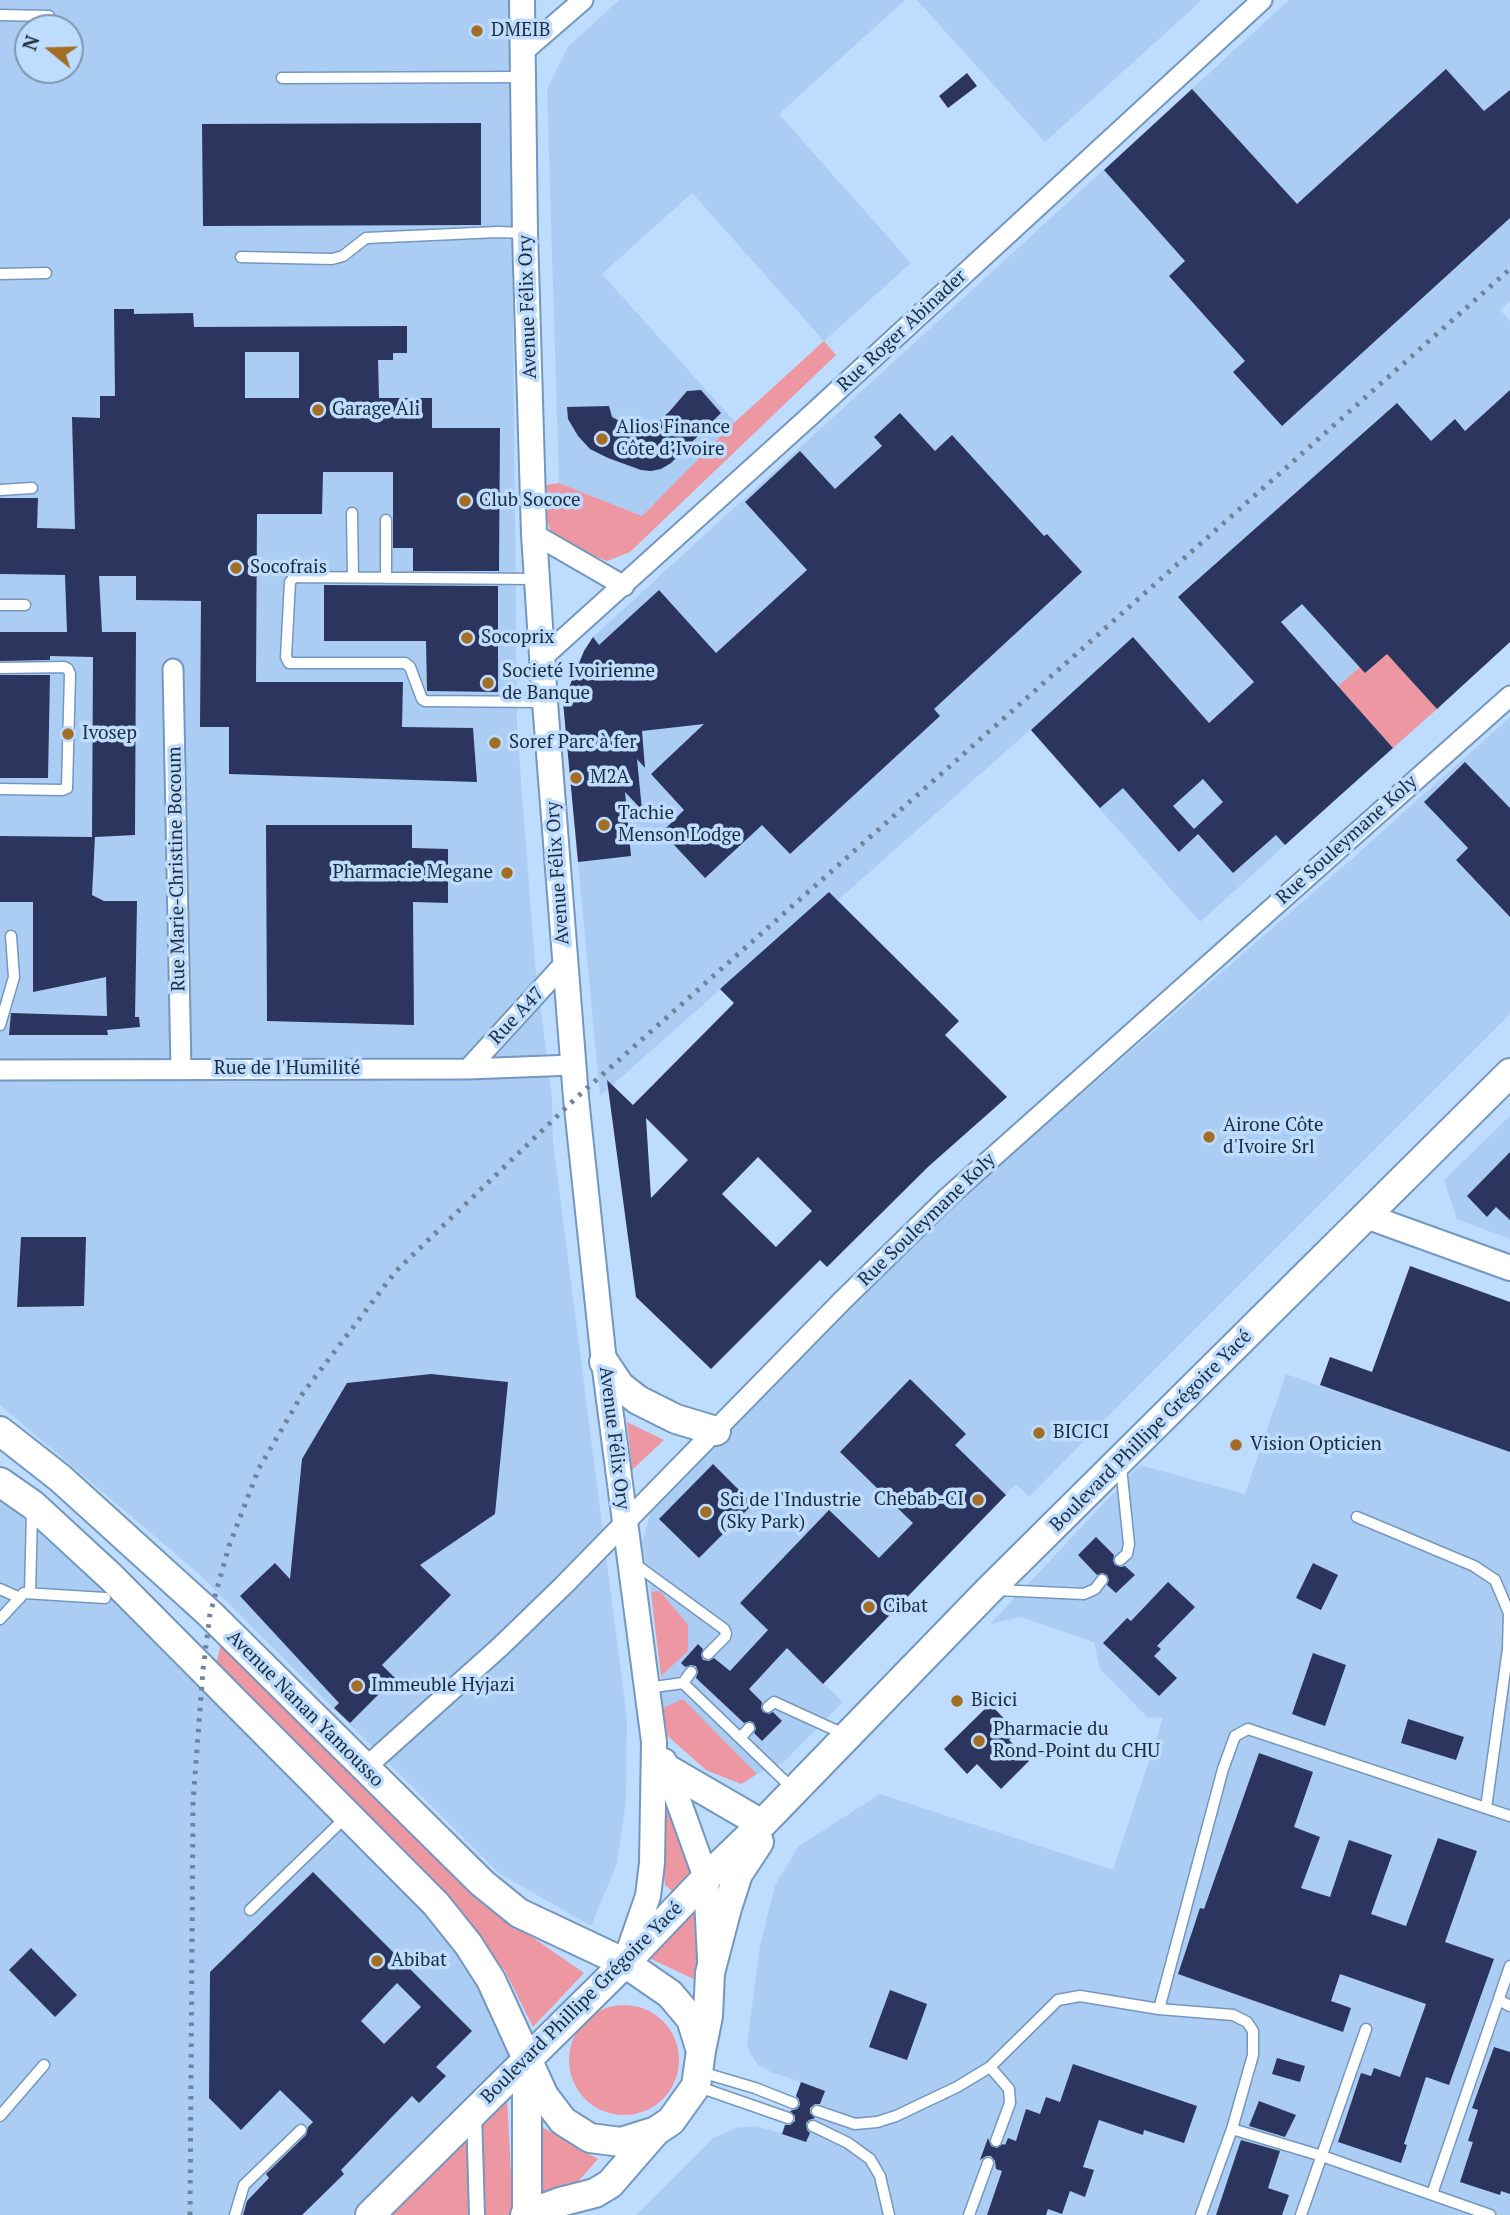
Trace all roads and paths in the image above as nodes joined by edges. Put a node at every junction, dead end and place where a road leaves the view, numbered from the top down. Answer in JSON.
{"nodes":[{"id":1,"x":522,"y":0,"type":"edge"},
{"id":2,"x":583,"y":0,"type":"edge"},
{"id":3,"x":1262,"y":0,"type":"edge"},
{"id":4,"x":523,"y":52,"type":"junction"},
{"id":5,"x":523,"y":77,"type":"junction"},
{"id":6,"x":282,"y":78,"type":"dead end"},
{"id":7,"x":525,"y":233,"type":"junction"},
{"id":8,"x":241,"y":257,"type":"dead end"},
{"id":9,"x":46,"y":273,"type":"dead end"},
{"id":10,"x":0,"y":274,"type":"edge"},
{"id":11,"x":33,"y":488,"type":"dead end"},
{"id":12,"x":0,"y":490,"type":"edge"},
{"id":13,"x":352,"y":513,"type":"dead end"},
{"id":14,"x":386,"y":520,"type":"dead end"},
{"id":15,"x":534,"y":534,"type":"junction"},
{"id":16,"x":353,"y":577,"type":"junction"},
{"id":17,"x":386,"y":577,"type":"junction"},
{"id":18,"x":536,"y":579,"type":"junction"},
{"id":19,"x":624,"y":586,"type":"junction"},
{"id":20,"x":0,"y":605,"type":"edge"},
{"id":21,"x":25,"y":605,"type":"dead end"},
{"id":22,"x":541,"y":659,"type":"junction"},
{"id":23,"x":0,"y":668,"type":"edge"},
{"id":24,"x":173,"y":669,"type":"dead end"},
{"id":25,"x":1510,"y":696,"type":"edge"},
{"id":26,"x":545,"y":702,"type":"junction"},
{"id":27,"x":0,"y":789,"type":"edge"},
{"id":28,"x":11,"y":936,"type":"dead end"},
{"id":29,"x":565,"y":963,"type":"junction"},
{"id":30,"x":0,"y":1025,"type":"edge"},
{"id":31,"x":573,"y":1065,"type":"junction"},
{"id":32,"x":2,"y":1069,"type":"edge"},
{"id":33,"x":181,"y":1069,"type":"junction"},
{"id":34,"x":468,"y":1069,"type":"junction"},
{"id":35,"x":1510,"y":1073,"type":"edge"},
{"id":36,"x":1366,"y":1216,"type":"junction"},
{"id":37,"x":1510,"y":1268,"type":"edge"},
{"id":38,"x":604,"y":1362,"type":"junction"},
{"id":39,"x":716,"y":1431,"type":"junction"},
{"id":40,"x":0,"y":1432,"type":"edge"},
{"id":41,"x":1120,"y":1461,"type":"junction"},
{"id":42,"x":0,"y":1482,"type":"edge"},
{"id":43,"x":33,"y":1505,"type":"junction"},
{"id":44,"x":1357,"y":1517,"type":"dead end"},
{"id":45,"x":625,"y":1525,"type":"junction"},
{"id":46,"x":629,"y":1560,"type":"junction"},
{"id":47,"x":1120,"y":1560,"type":"dead end"},
{"id":48,"x":1101,"y":1580,"type":"dead end"},
{"id":49,"x":0,"y":1589,"type":"edge"},
{"id":50,"x":989,"y":1590,"type":"junction"},
{"id":51,"x":25,"y":1595,"type":"junction"},
{"id":52,"x":105,"y":1598,"type":"dead end"},
{"id":53,"x":0,"y":1619,"type":"edge"},
{"id":54,"x":708,"y":1654,"type":"dead end"},
{"id":55,"x":691,"y":1672,"type":"dead end"},
{"id":56,"x":683,"y":1683,"type":"junction"},
{"id":57,"x":647,"y":1688,"type":"junction"},
{"id":58,"x":768,"y":1707,"type":"dead end"},
{"id":59,"x":749,"y":1728,"type":"dead end"},
{"id":60,"x":847,"y":1736,"type":"junction"},
{"id":61,"x":741,"y":1738,"type":"junction"},
{"id":62,"x":654,"y":1742,"type":"junction"},
{"id":63,"x":365,"y":1768,"type":"junction"},
{"id":64,"x":669,"y":1770,"type":"junction"},
{"id":65,"x":794,"y":1791,"type":"junction"},
{"id":66,"x":1486,"y":1808,"type":"junction"},
{"id":67,"x":348,"y":1815,"type":"junction"},
{"id":68,"x":1510,"y":1816,"type":"edge"},
{"id":69,"x":762,"y":1824,"type":"junction"},
{"id":70,"x":706,"y":1878,"type":"junction"},
{"id":71,"x":250,"y":1910,"type":"dead end"},
{"id":72,"x":625,"y":1963,"type":"junction"},
{"id":73,"x":1510,"y":1966,"type":"edge"},
{"id":74,"x":710,"y":1973,"type":"junction"},
{"id":75,"x":1499,"y":2000,"type":"junction"},
{"id":76,"x":1510,"y":2006,"type":"edge"},
{"id":77,"x":1159,"y":2009,"type":"junction"},
{"id":78,"x":1366,"y":2029,"type":"dead end"},
{"id":79,"x":527,"y":2059,"type":"junction"},
{"id":80,"x":44,"y":2065,"type":"dead end"},
{"id":81,"x":990,"y":2067,"type":"junction"},
{"id":82,"x":699,"y":2070,"type":"junction"},
{"id":83,"x":793,"y":2103,"type":"dead end"},
{"id":84,"x":474,"y":2111,"type":"junction"},
{"id":85,"x":817,"y":2111,"type":"dead end"},
{"id":86,"x":1,"y":2114,"type":"edge"},
{"id":87,"x":788,"y":2118,"type":"dead end"},
{"id":88,"x":813,"y":2126,"type":"dead end"},
{"id":89,"x":1232,"y":2129,"type":"junction"},
{"id":90,"x":302,"y":2130,"type":"dead end"},
{"id":91,"x":656,"y":2131,"type":"junction"},
{"id":92,"x":996,"y":2141,"type":"dead end"},
{"id":93,"x":1322,"y":2156,"type":"junction"},
{"id":94,"x":988,"y":2163,"type":"dead end"},
{"id":95,"x":1432,"y":2194,"type":"junction"},
{"id":96,"x":591,"y":2204,"type":"edge"},
{"id":97,"x":235,"y":2215,"type":"edge"},
{"id":98,"x":370,"y":2215,"type":"edge"},
{"id":99,"x":477,"y":2215,"type":"edge"},
{"id":100,"x":527,"y":2215,"type":"edge"},
{"id":101,"x":889,"y":2215,"type":"edge"},
{"id":102,"x":969,"y":2215,"type":"edge"},
{"id":103,"x":1201,"y":2215,"type":"edge"},
{"id":104,"x":1301,"y":2215,"type":"edge"},
{"id":105,"x":1490,"y":2215,"type":"edge"}],
"edges":[{"from":1,"to":4,"type":"street","name":"Avenue Félix Ory"},
{"from":2,"to":4,"type":"street"},
{"from":3,"to":19,"type":"street","name":"Rue Roger Abinader"},
{"from":4,"to":5,"type":"street","name":"Avenue Félix Ory"},
{"from":5,"to":6,"type":"lane"},
{"from":5,"to":7,"type":"street","name":"Avenue Félix Ory"},
{"from":7,"to":8,"type":"lane"},
{"from":7,"to":15,"type":"street","name":"Avenue Félix Ory"},
{"from":9,"to":10,"type":"lane"},
{"from":11,"to":12,"type":"lane"},
{"from":13,"to":16,"type":"lane"},
{"from":14,"to":17,"type":"lane"},
{"from":15,"to":18,"type":"street","name":"Avenue Félix Ory"},
{"from":15,"to":19,"type":"street"},
{"from":16,"to":17,"type":"lane"},
{"from":16,"to":26,"type":"lane"},
{"from":17,"to":18,"type":"lane"},
{"from":18,"to":22,"type":"street","name":"Avenue Félix Ory"},
{"from":19,"to":22,"type":"street","name":"Rue Roger Abinader"},
{"from":20,"to":21,"type":"lane"},
{"from":22,"to":26,"type":"street","name":"Avenue Félix Ory"},
{"from":23,"to":27,"type":"lane"},
{"from":24,"to":33,"type":"street","name":"Rue Marie-Christine Bocoum"},
{"from":25,"to":39,"type":"street","name":"Rue Souleymane Koly"},
{"from":26,"to":29,"type":"street","name":"Avenue Félix Ory"},
{"from":28,"to":30,"type":"lane"},
{"from":29,"to":31,"type":"street","name":"Avenue Félix Ory"},
{"from":29,"to":34,"type":"street","name":"Rue A47"},
{"from":31,"to":34,"type":"street","name":"Rue de l'Humilité"},
{"from":31,"to":38,"type":"street","name":"Avenue Félix Ory"},
{"from":32,"to":33,"type":"street","name":"Rue de l'Humilité"},
{"from":33,"to":34,"type":"street","name":"Rue de l'Humilité"},
{"from":35,"to":36,"type":"main road","name":"Boulevard Phillipe Grégoire Yacé"},
{"from":36,"to":37,"type":"street"},
{"from":36,"to":41,"type":"main road","name":"Boulevard Phillipe Grégoire Yacé"},
{"from":38,"to":39,"type":"main road"},
{"from":38,"to":45,"type":"street","name":"Avenue Félix Ory"},
{"from":39,"to":45,"type":"street","name":"Rue Souleymane Koly"},
{"from":40,"to":63,"type":"main road","name":"Avenue Nanan Yamousso"},
{"from":41,"to":47,"type":"lane"},
{"from":41,"to":50,"type":"main road","name":"Boulevard Phillipe Grégoire Yacé"},
{"from":42,"to":43,"type":"main road"},
{"from":43,"to":51,"type":"lane"},
{"from":43,"to":67,"type":"main road"},
{"from":44,"to":66,"type":"lane"},
{"from":45,"to":46,"type":"street","name":"Avenue Félix Ory"},
{"from":45,"to":63,"type":"street","name":"Rue Souleymane Koly"},
{"from":46,"to":54,"type":"lane"},
{"from":46,"to":57,"type":"street","name":"Avenue Félix Ory"},
{"from":48,"to":50,"type":"lane"},
{"from":49,"to":51,"type":"lane"},
{"from":50,"to":60,"type":"main road","name":"Boulevard Phillipe Grégoire Yacé"},
{"from":51,"to":52,"type":"lane"},
{"from":51,"to":53,"type":"lane"},
{"from":55,"to":56,"type":"lane"},
{"from":56,"to":57,"type":"lane"},
{"from":56,"to":61,"type":"lane"},
{"from":57,"to":62,"type":"street","name":"Avenue Félix Ory"},
{"from":58,"to":60,"type":"lane"},
{"from":59,"to":61,"type":"lane"},
{"from":60,"to":65,"type":"main road","name":"Boulevard Phillipe Grégoire Yacé"},
{"from":61,"to":65,"type":"lane"},
{"from":62,"to":64,"type":"street","name":"Avenue Félix Ory"},
{"from":62,"to":72,"type":"street","name":"Avenue Félix Ory"},
{"from":63,"to":72,"type":"main road","name":"Avenue Nanan Yamousso"},
{"from":64,"to":69,"type":"main road"},
{"from":64,"to":70,"type":"street","name":"Avenue Félix Ory"},
{"from":65,"to":69,"type":"main road","name":"Boulevard Phillipe Grégoire Yacé"},
{"from":65,"to":74,"type":"main road","name":"Boulevard Phillipe Grégoire Yacé"},
{"from":66,"to":68,"type":"lane"},
{"from":66,"to":77,"type":"lane"},
{"from":67,"to":71,"type":"lane"},
{"from":67,"to":79,"type":"main road"},
{"from":69,"to":70,"type":"main road","name":"Boulevard Phillipe Grégoire Yacé"},
{"from":70,"to":72,"type":"main road","name":"Boulevard Phillipe Grégoire Yacé"},
{"from":70,"to":74,"type":"street","name":"Avenue Félix Ory"},
{"from":72,"to":79,"type":"main road","name":"Boulevard Phillipe Grégoire Yacé"},
{"from":72,"to":82,"type":"main road"},
{"from":73,"to":75,"type":"lane"},
{"from":74,"to":82,"type":"main road","name":"Boulevard Phillipe Grégoire Yacé"},
{"from":75,"to":76,"type":"lane"},
{"from":75,"to":95,"type":"lane"},
{"from":77,"to":81,"type":"lane"},
{"from":77,"to":89,"type":"lane"},
{"from":78,"to":93,"type":"lane"},
{"from":79,"to":84,"type":"main road","name":"Boulevard Phillipe Grégoire Yacé"},
{"from":79,"to":91,"type":"main road"},
{"from":79,"to":100,"type":"main road"},
{"from":80,"to":86,"type":"lane"},
{"from":81,"to":85,"type":"lane"},
{"from":81,"to":92,"type":"lane"},
{"from":82,"to":83,"type":"lane"},
{"from":82,"to":87,"type":"lane"},
{"from":82,"to":91,"type":"main road"},
{"from":84,"to":98,"type":"main road","name":"Boulevard Phillipe Grégoire Yacé"},
{"from":84,"to":99,"type":"street"},
{"from":88,"to":101,"type":"lane"},
{"from":89,"to":93,"type":"lane"},
{"from":89,"to":103,"type":"lane"},
{"from":90,"to":97,"type":"lane"},
{"from":91,"to":96,"type":"main road"},
{"from":93,"to":95,"type":"lane"},
{"from":93,"to":104,"type":"lane"},
{"from":94,"to":102,"type":"lane"},
{"from":95,"to":105,"type":"lane"},
{"from":96,"to":100,"type":"main road"}]}
